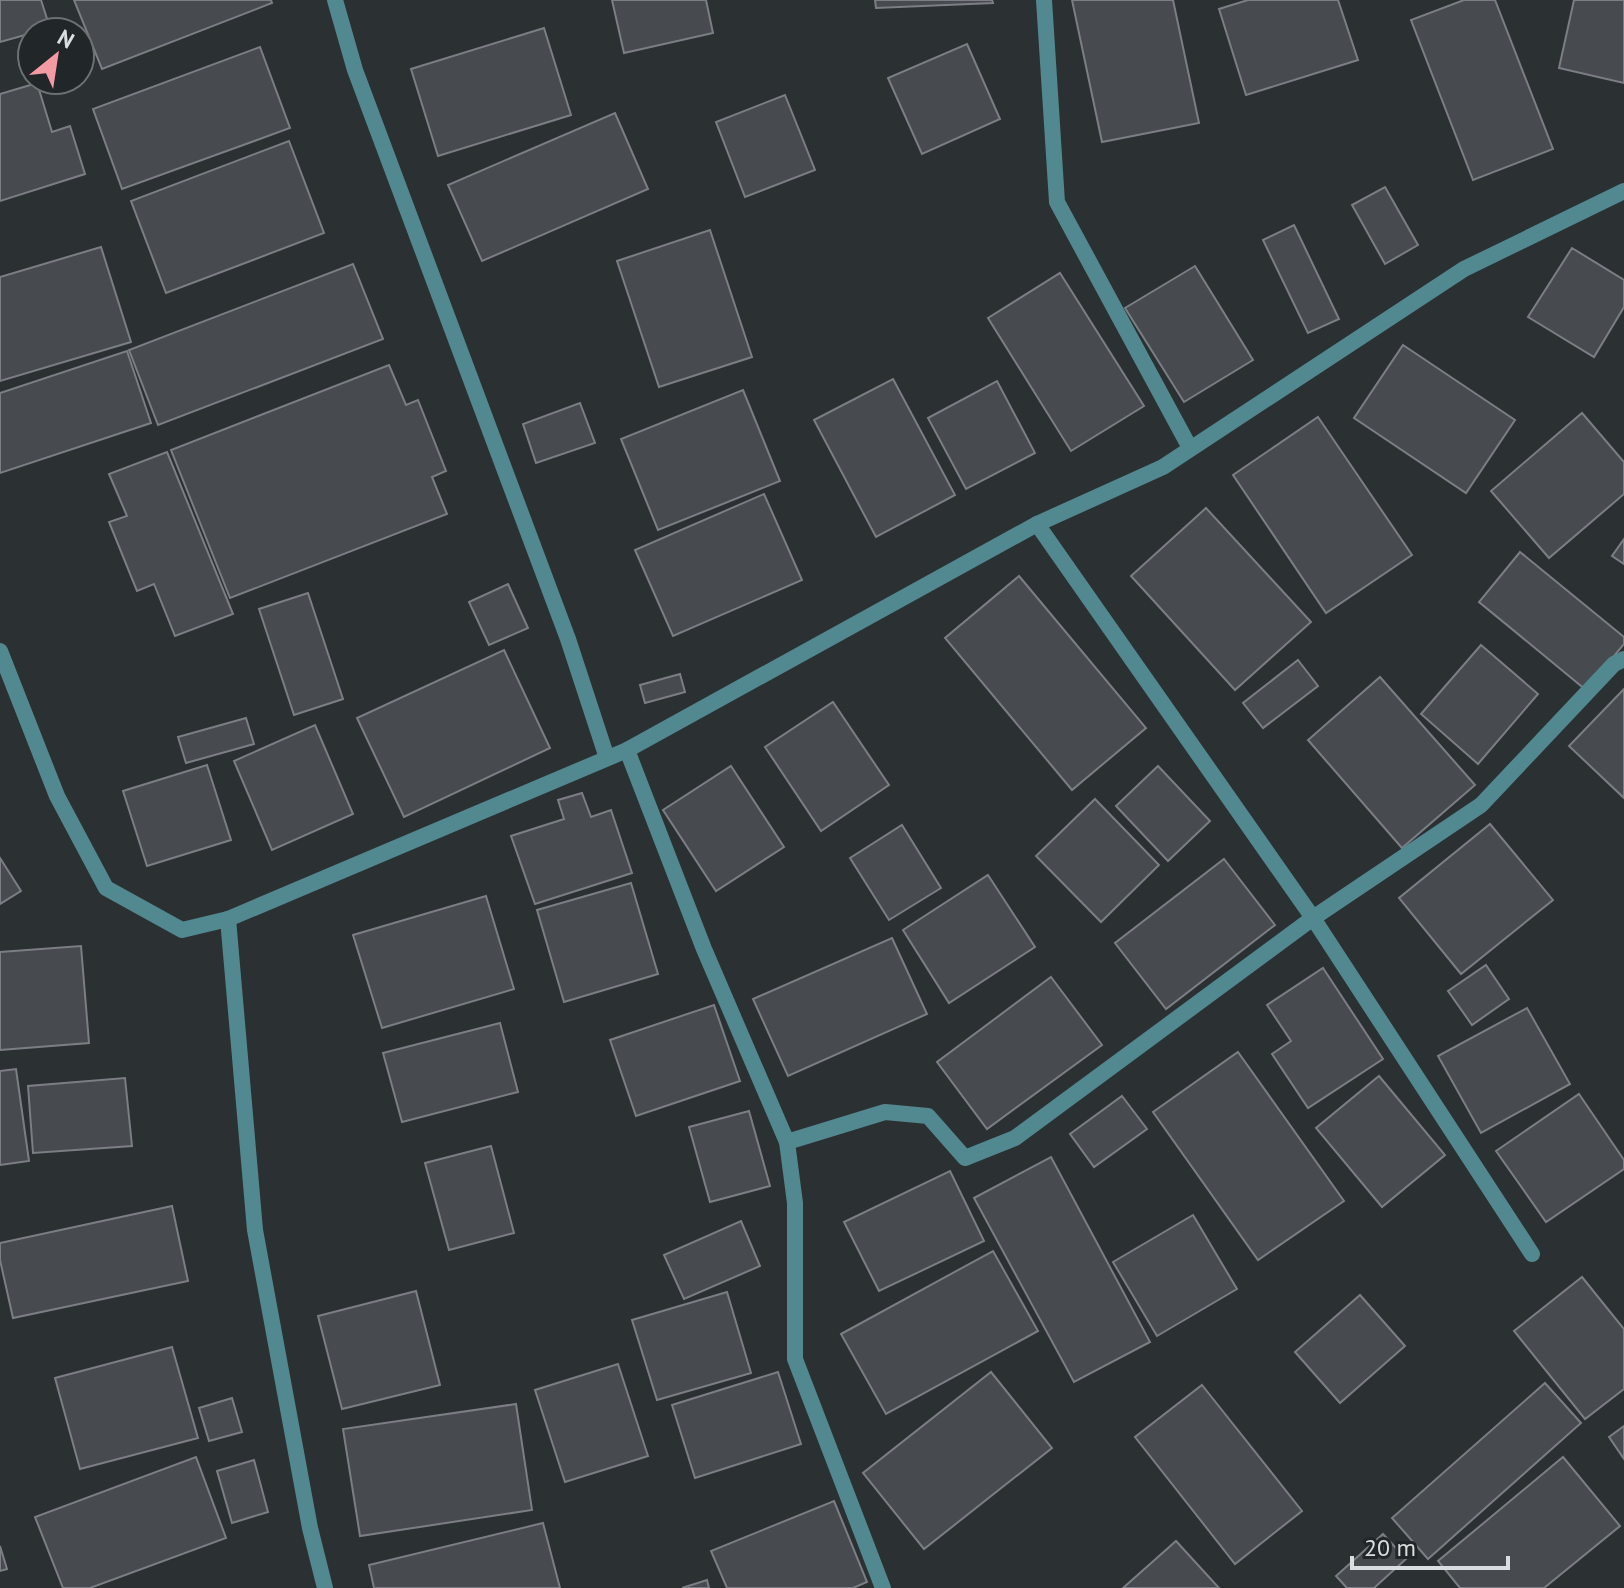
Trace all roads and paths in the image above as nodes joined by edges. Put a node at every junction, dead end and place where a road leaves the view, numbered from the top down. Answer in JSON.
{"nodes":[{"id":1,"x":335,"y":0,"type":"edge"},
{"id":2,"x":1044,"y":0,"type":"edge"},
{"id":3,"x":1624,"y":191,"type":"edge"},
{"id":4,"x":1190,"y":448,"type":"junction"},
{"id":5,"x":1037,"y":524,"type":"junction"},
{"id":6,"x":0,"y":651,"type":"edge"},
{"id":7,"x":1624,"y":659,"type":"edge"},
{"id":8,"x":627,"y":750,"type":"junction"},
{"id":9,"x":607,"y":758,"type":"junction"},
{"id":10,"x":1313,"y":918,"type":"junction"},
{"id":11,"x":228,"y":919,"type":"junction"},
{"id":12,"x":787,"y":1142,"type":"junction"},
{"id":13,"x":1532,"y":1254,"type":"dead end"},
{"id":14,"x":325,"y":1588,"type":"edge"},
{"id":15,"x":883,"y":1588,"type":"edge"}],
"edges":[{"from":1,"to":9,"type":"street"},
{"from":2,"to":4,"type":"street"},
{"from":3,"to":4,"type":"street"},
{"from":4,"to":5,"type":"street"},
{"from":5,"to":8,"type":"street"},
{"from":5,"to":10,"type":"street"},
{"from":6,"to":11,"type":"street"},
{"from":7,"to":10,"type":"street"},
{"from":8,"to":9,"type":"street"},
{"from":8,"to":12,"type":"street"},
{"from":9,"to":11,"type":"street"},
{"from":10,"to":12,"type":"street"},
{"from":10,"to":13,"type":"street"},
{"from":11,"to":14,"type":"street"},
{"from":12,"to":15,"type":"street"}]}
